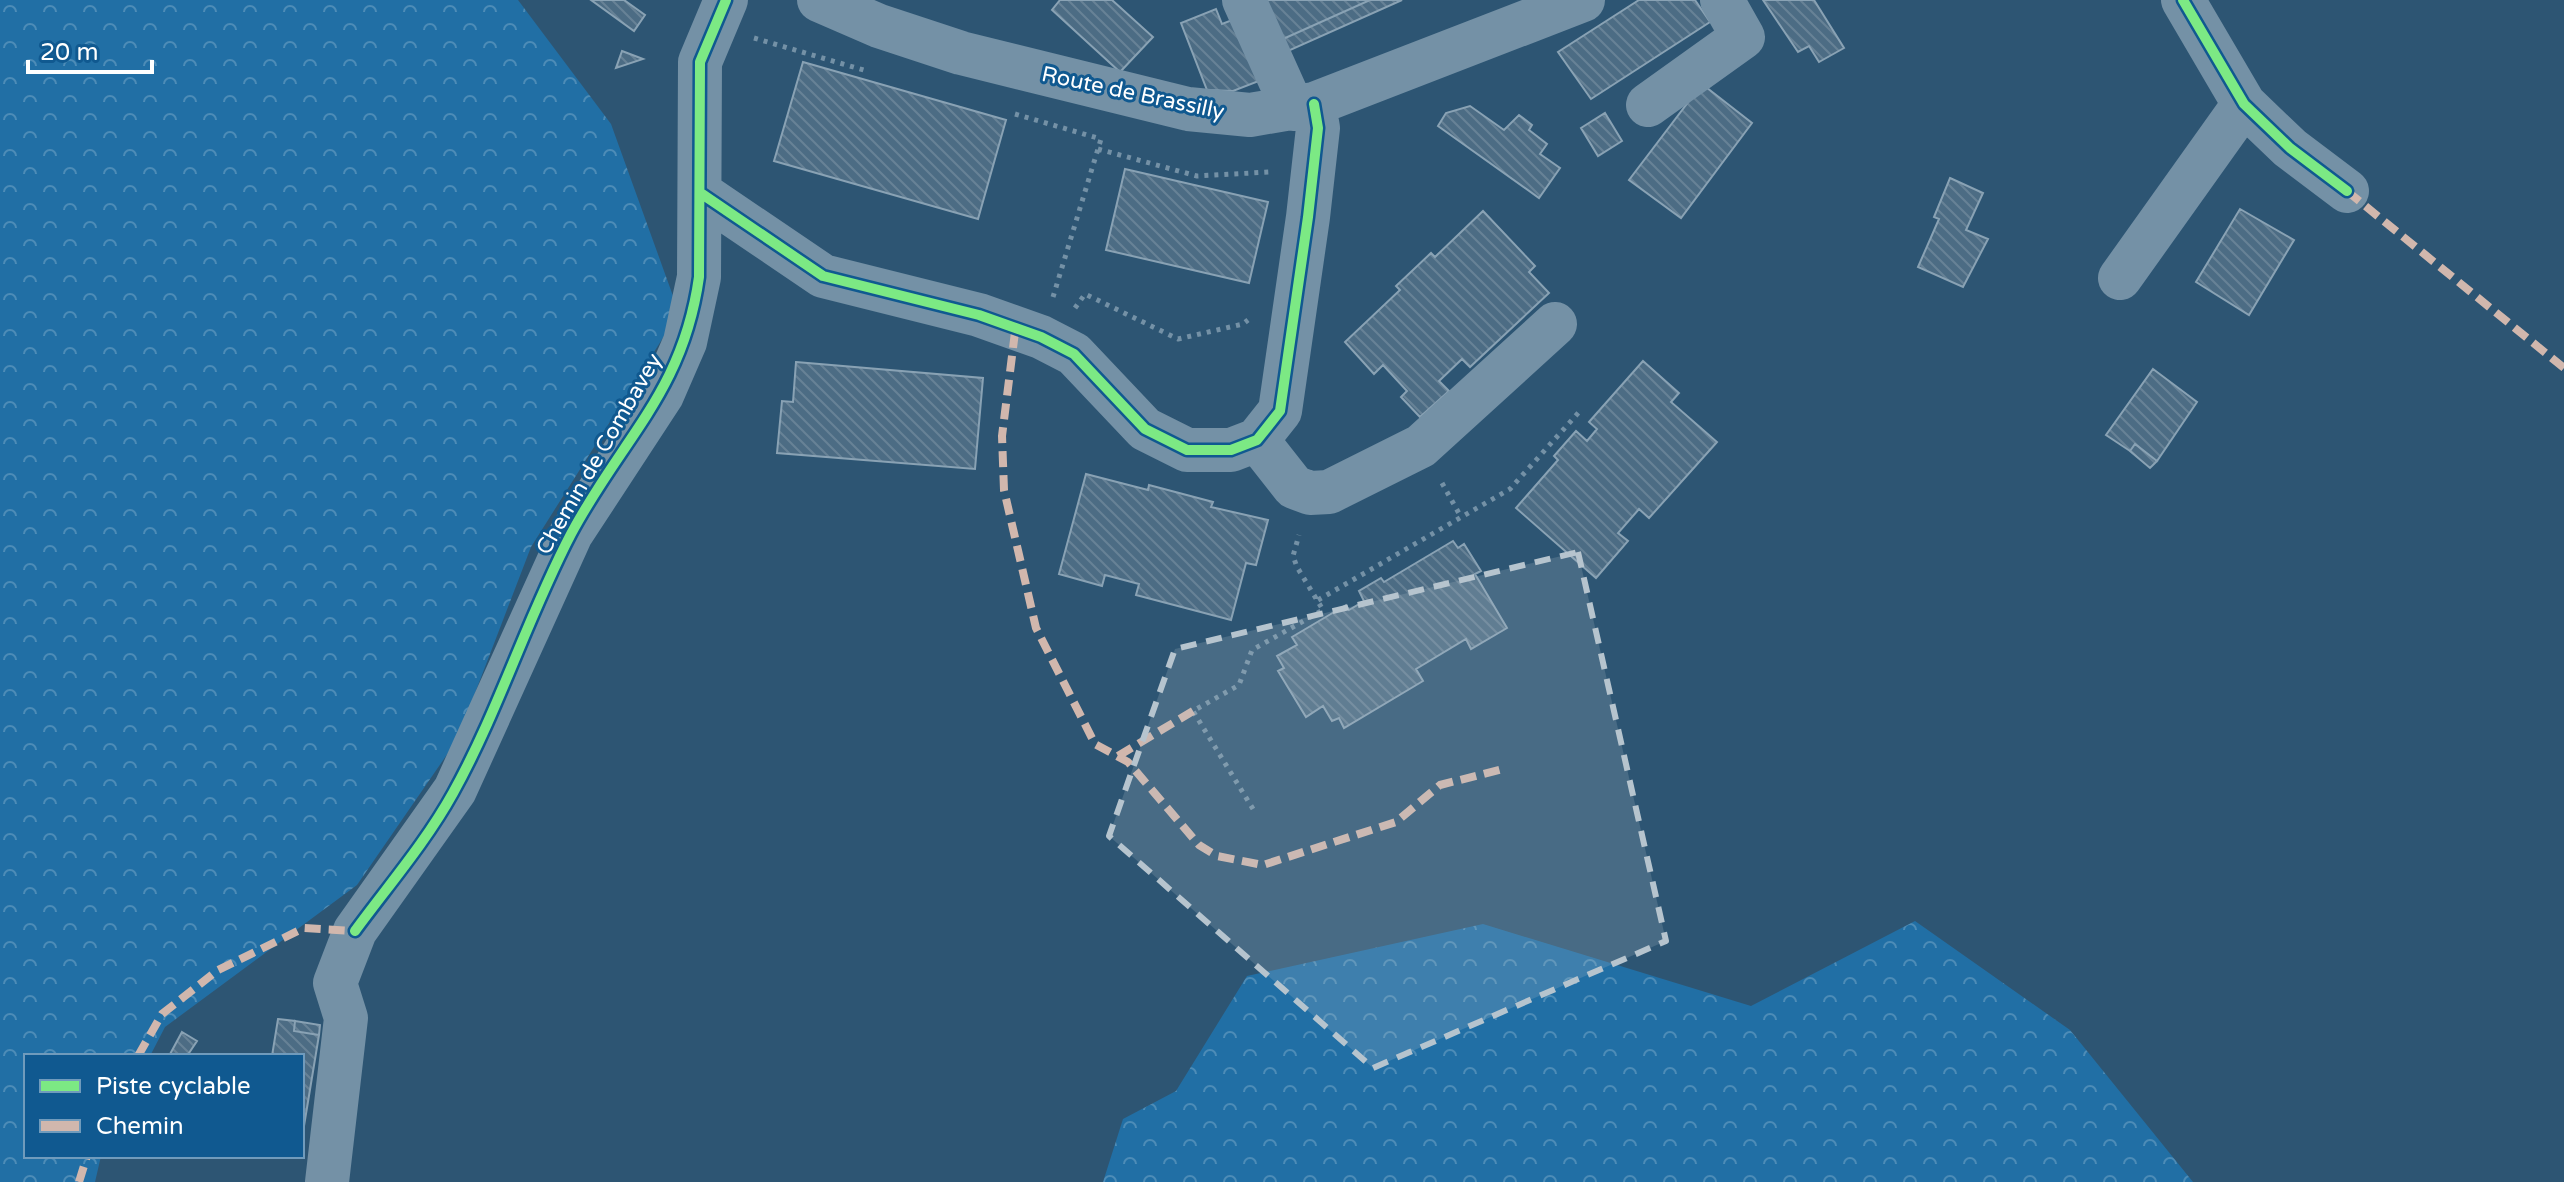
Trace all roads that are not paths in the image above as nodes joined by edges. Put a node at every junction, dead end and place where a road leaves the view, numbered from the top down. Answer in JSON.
{"nodes":[{"id":1,"x":726,"y":0,"type":"edge"},
{"id":2,"x":819,"y":0,"type":"edge"},
{"id":3,"x":1244,"y":0,"type":"edge"},
{"id":4,"x":1582,"y":0,"type":"edge"},
{"id":5,"x":1722,"y":0,"type":"edge"},
{"id":6,"x":2183,"y":0,"type":"edge"},
{"id":7,"x":2244,"y":104,"type":"junction"},
{"id":8,"x":1648,"y":105,"type":"dead end"},
{"id":9,"x":1303,"y":106,"type":"junction"},
{"id":10,"x":2347,"y":191,"type":"dead end"},
{"id":11,"x":702,"y":194,"type":"junction"},
{"id":12,"x":2120,"y":278,"type":"dead end"},
{"id":13,"x":1555,"y":324,"type":"dead end"},
{"id":14,"x":1257,"y":440,"type":"junction"},
{"id":15,"x":327,"y":1182,"type":"edge"}],
"edges":[{"from":1,"to":11,"type":"street","name":"Chemin de Combavey"},
{"from":2,"to":9,"type":"street","name":"Route de Brassilly"},
{"from":3,"to":9,"type":"street"},
{"from":4,"to":9,"type":"street","name":"Route de Brassilly"},
{"from":5,"to":8,"type":"street"},
{"from":6,"to":7,"type":"street"},
{"from":7,"to":10,"type":"street"},
{"from":7,"to":12,"type":"street"},
{"from":9,"to":14,"type":"street"},
{"from":11,"to":14,"type":"street"},
{"from":11,"to":15,"type":"street","name":"Chemin de Combavey"},
{"from":13,"to":14,"type":"street"}]}
